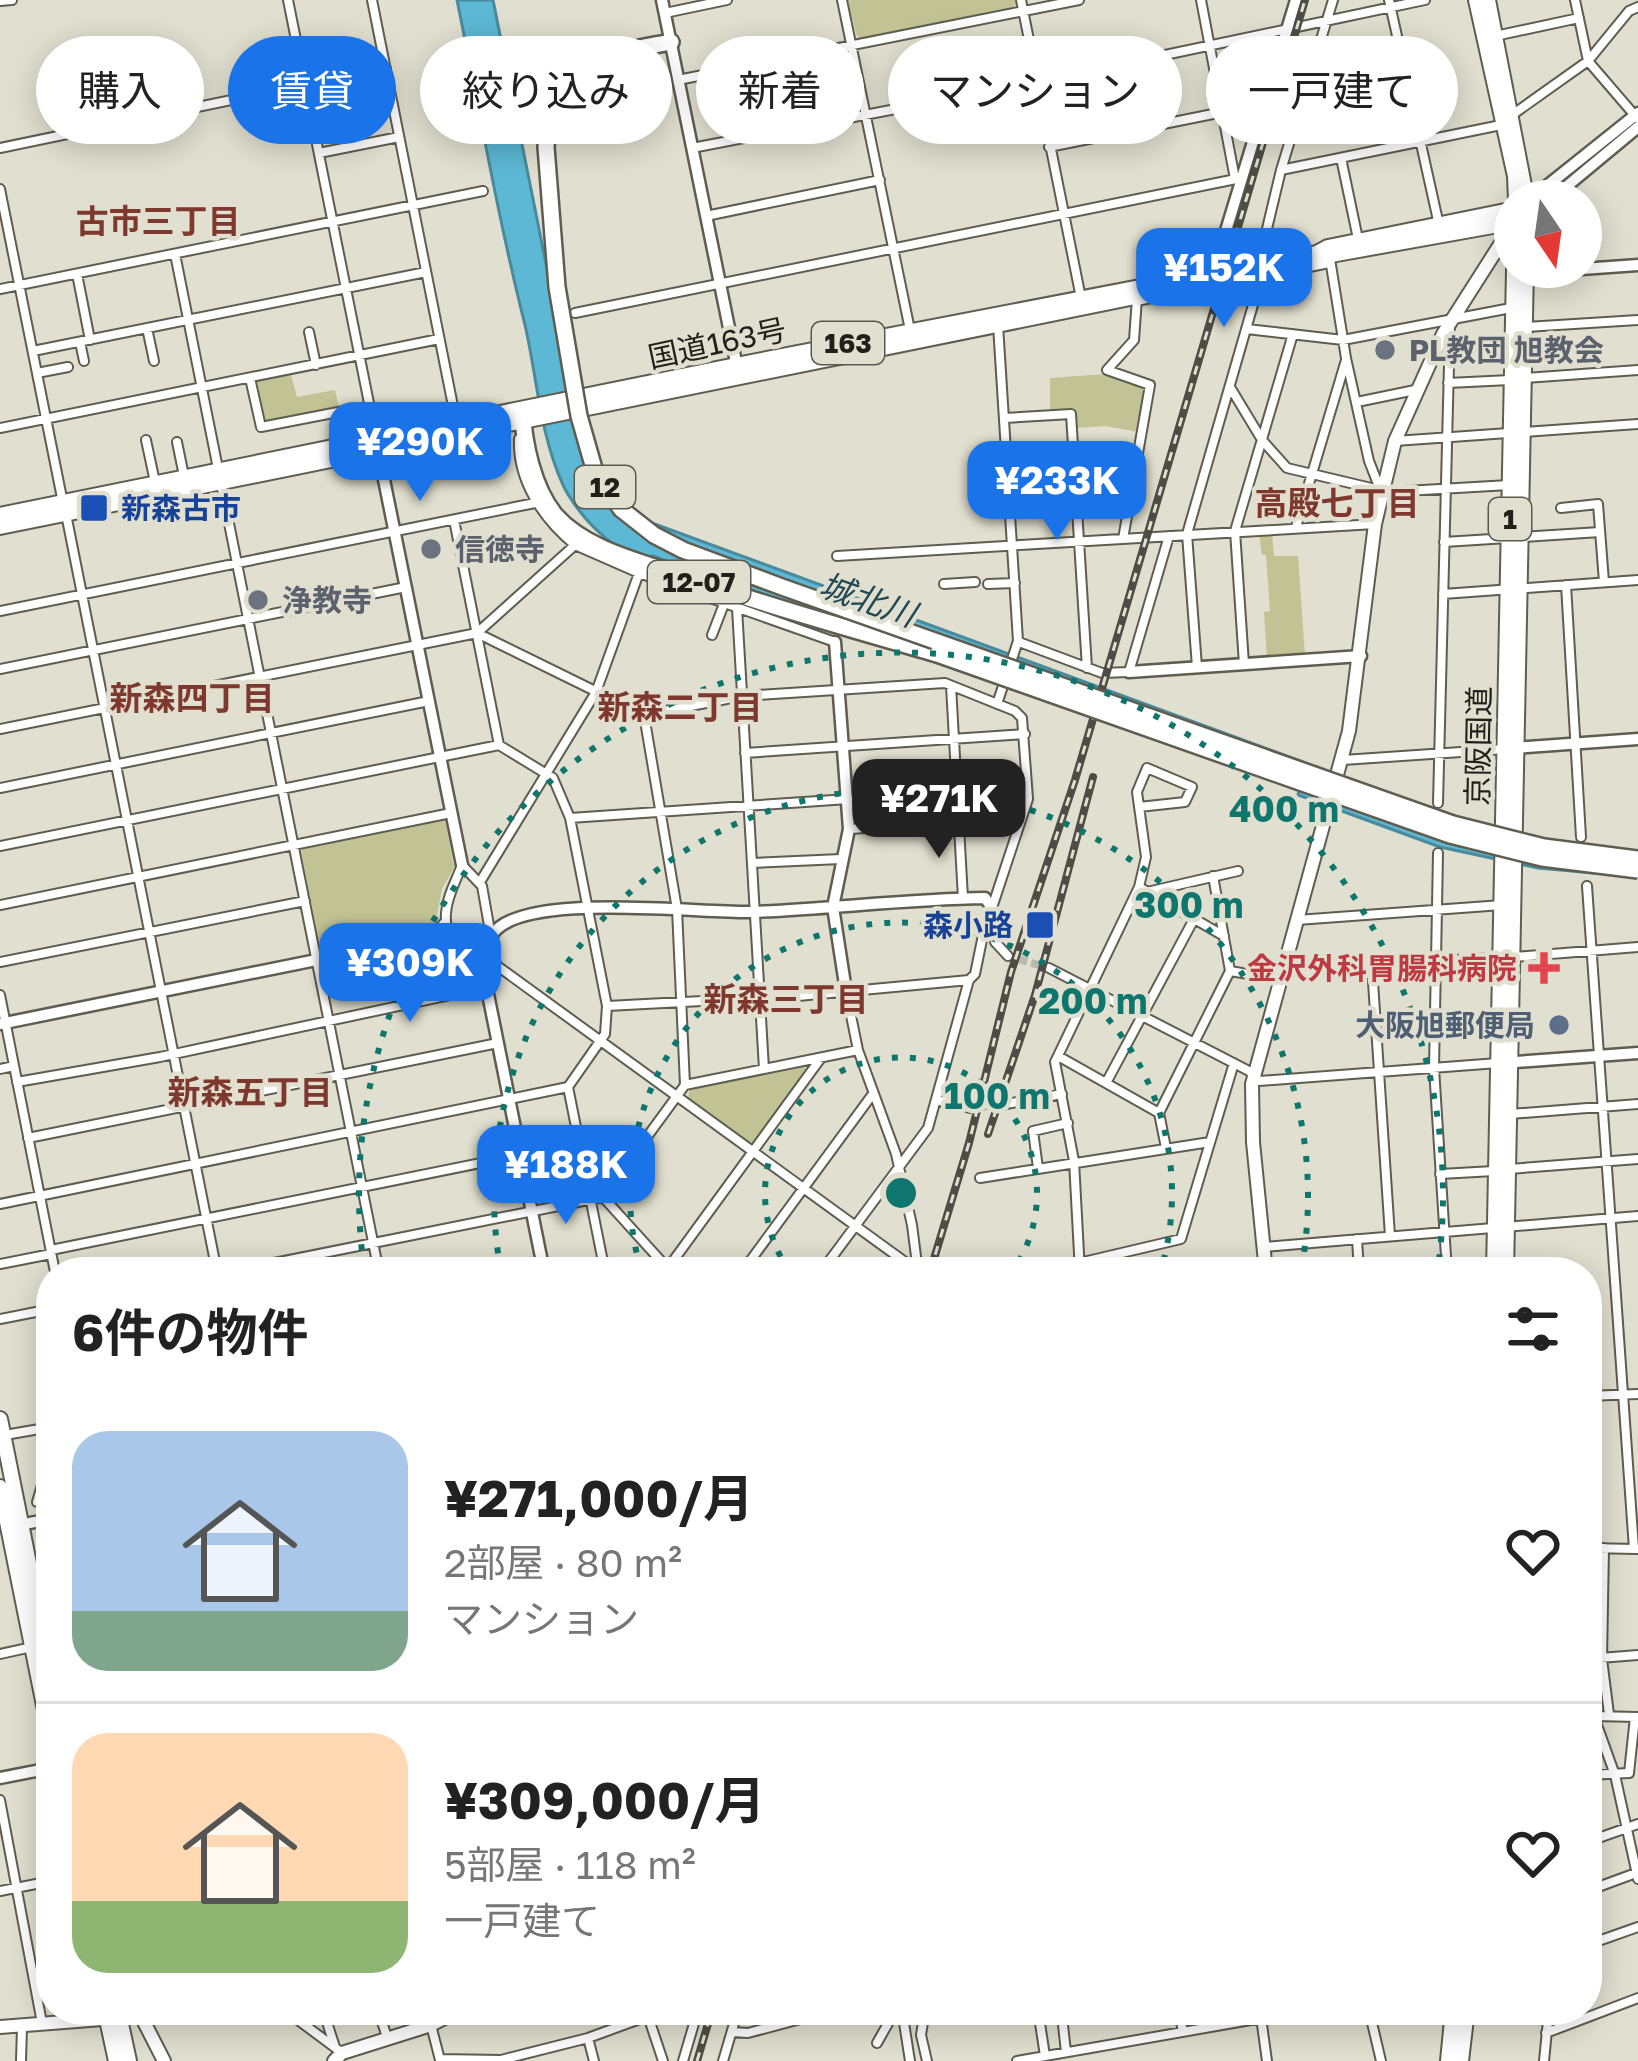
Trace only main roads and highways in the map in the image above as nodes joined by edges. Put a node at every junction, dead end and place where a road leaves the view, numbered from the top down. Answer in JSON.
{"nodes":[{"id":1,"x":1476,"y":0,"type":"edge"},
{"id":2,"x":1488,"y":0,"type":"edge"},
{"id":3,"x":1508,"y":120,"type":"junction"},
{"id":4,"x":549,"y":144,"type":"edge"},
{"id":5,"x":1515,"y":180,"type":"edge"},
{"id":6,"x":1522,"y":180,"type":"edge"},
{"id":7,"x":1494,"y":211,"type":"edge"},
{"id":8,"x":1494,"y":225,"type":"edge"},
{"id":9,"x":1329,"y":253,"type":"junction"},
{"id":10,"x":1494,"y":254,"type":"edge"},
{"id":11,"x":1513,"y":288,"type":"edge"},
{"id":12,"x":1526,"y":288,"type":"edge"},
{"id":13,"x":1115,"y":290,"type":"junction"},
{"id":14,"x":1137,"y":298,"type":"junction"},
{"id":15,"x":997,"y":320,"type":"junction"},
{"id":16,"x":737,"y":371,"type":"junction"},
{"id":17,"x":1518,"y":379,"type":"junction"},
{"id":18,"x":525,"y":422,"type":"junction"},
{"id":19,"x":1516,"y":432,"type":"junction"},
{"id":20,"x":377,"y":446,"type":"junction"},
{"id":21,"x":220,"y":476,"type":"junction"},
{"id":22,"x":64,"y":508,"type":"junction"},
{"id":23,"x":0,"y":515,"type":"edge"},
{"id":24,"x":0,"y":526,"type":"edge"},
{"id":25,"x":1515,"y":537,"type":"junction"},
{"id":26,"x":1638,"y":859,"type":"edge"},
{"id":27,"x":1508,"y":870,"type":"junction"},
{"id":28,"x":1638,"y":870,"type":"edge"},
{"id":29,"x":1506,"y":957,"type":"junction"},
{"id":30,"x":1504,"y":1063,"type":"junction"},
{"id":31,"x":1502,"y":1170,"type":"junction"},
{"id":32,"x":1500,"y":1228,"type":"junction"},
{"id":33,"x":1265,"y":1257,"type":"edge"},
{"id":34,"x":1496,"y":1257,"type":"edge"},
{"id":35,"x":1504,"y":1257,"type":"edge"},
{"id":36,"x":0,"y":1419,"type":"edge"},
{"id":37,"x":0,"y":1492,"type":"edge"},
{"id":38,"x":10,"y":1529,"type":"edge"},
{"id":39,"x":36,"y":1621,"type":"edge"},
{"id":40,"x":36,"y":2024,"type":"edge"},
{"id":41,"x":114,"y":2025,"type":"edge"},
{"id":42,"x":117,"y":2025,"type":"edge"},
{"id":43,"x":145,"y":2025,"type":"edge"},
{"id":44,"x":419,"y":2025,"type":"edge"},
{"id":45,"x":1452,"y":2025,"type":"edge"},
{"id":46,"x":1465,"y":2025,"type":"edge"},
{"id":47,"x":0,"y":2027,"type":"edge"},
{"id":48,"x":337,"y":2054,"type":"edge"},
{"id":49,"x":160,"y":2060,"type":"edge"},
{"id":50,"x":116,"y":2061,"type":"edge"},
{"id":51,"x":129,"y":2061,"type":"edge"},
{"id":52,"x":1448,"y":2061,"type":"edge"},
{"id":53,"x":1461,"y":2061,"type":"edge"}],
"edges":[{"from":1,"to":3,"type":"highway"},
{"from":2,"to":3,"type":"highway"},
{"from":3,"to":5,"type":"highway"},
{"from":3,"to":6,"type":"highway"},
{"from":4,"to":26,"type":"highway","number":"12","bridge":true},
{"from":7,"to":9,"type":"highway","name":"国道163号","number":"163"},
{"from":8,"to":9,"type":"highway","name":"国道163号","number":"163"},
{"from":9,"to":13,"type":"highway","name":"国道163号","number":"163"},
{"from":9,"to":13,"type":"highway","number":"163"},
{"from":9,"to":14,"type":"highway","number":"163"},
{"from":9,"to":14,"type":"highway","name":"国道163号","number":"163"},
{"from":10,"to":33,"type":"main road","bridge":true},
{"from":11,"to":17,"type":"highway","name":"京阪国道","number":"1"},
{"from":12,"to":17,"type":"highway","name":"京阪国道","number":"1"},
{"from":13,"to":15,"type":"highway","name":"国道163号","number":"163"},
{"from":14,"to":15,"type":"highway","name":"国道163号","number":"163"},
{"from":15,"to":16,"type":"highway","name":"国道163号","number":"163"},
{"from":15,"to":16,"type":"highway","name":"国道163号","number":"163"},
{"from":16,"to":18,"type":"highway","name":"国道163号","number":"163"},
{"from":17,"to":19,"type":"highway","name":"京阪国道","number":"1"},
{"from":18,"to":20,"type":"highway","name":"国道163号","number":"163"},
{"from":18,"to":20,"type":"highway","name":"国道163号","number":"163"},
{"from":18,"to":28,"type":"highway","number":"12-07","bridge":true},
{"from":19,"to":25,"type":"highway","name":"京阪国道","number":"1"},
{"from":19,"to":25,"type":"highway","name":"京阪国道","number":"1"},
{"from":20,"to":21,"type":"highway","name":"国道163号","number":"163"},
{"from":21,"to":22,"type":"highway","name":"国道163号","number":"163"},
{"from":21,"to":22,"type":"highway","name":"国道163号","number":"163"},
{"from":22,"to":23,"type":"highway","name":"国道163号","number":"163"},
{"from":22,"to":24,"type":"highway","name":"国道163号","number":"163"},
{"from":25,"to":27,"type":"highway","name":"京阪国道","number":"1","bridge":true},
{"from":27,"to":29,"type":"highway","name":"京阪国道","number":"1"},
{"from":27,"to":29,"type":"highway","name":"京阪国道","number":"1"},
{"from":29,"to":30,"type":"highway","name":"京阪国道","number":"1"},
{"from":30,"to":31,"type":"highway","name":"京阪国道","number":"1"},
{"from":30,"to":31,"type":"highway","name":"京阪国道","number":"1"},
{"from":31,"to":32,"type":"highway","name":"京阪国道","number":"1"},
{"from":32,"to":34,"type":"highway","name":"京阪国道","number":"1"},
{"from":32,"to":35,"type":"highway","name":"京阪国道","number":"1"},
{"from":36,"to":38,"type":"highway"},
{"from":37,"to":38,"type":"highway"},
{"from":38,"to":39,"type":"highway"},
{"from":40,"to":47,"type":"main road"},
{"from":41,"to":50,"type":"highway"},
{"from":42,"to":51,"type":"highway"},
{"from":43,"to":49,"type":"main road"},
{"from":44,"to":48,"type":"main road"},
{"from":45,"to":52,"type":"highway"},
{"from":46,"to":53,"type":"highway"}]}
